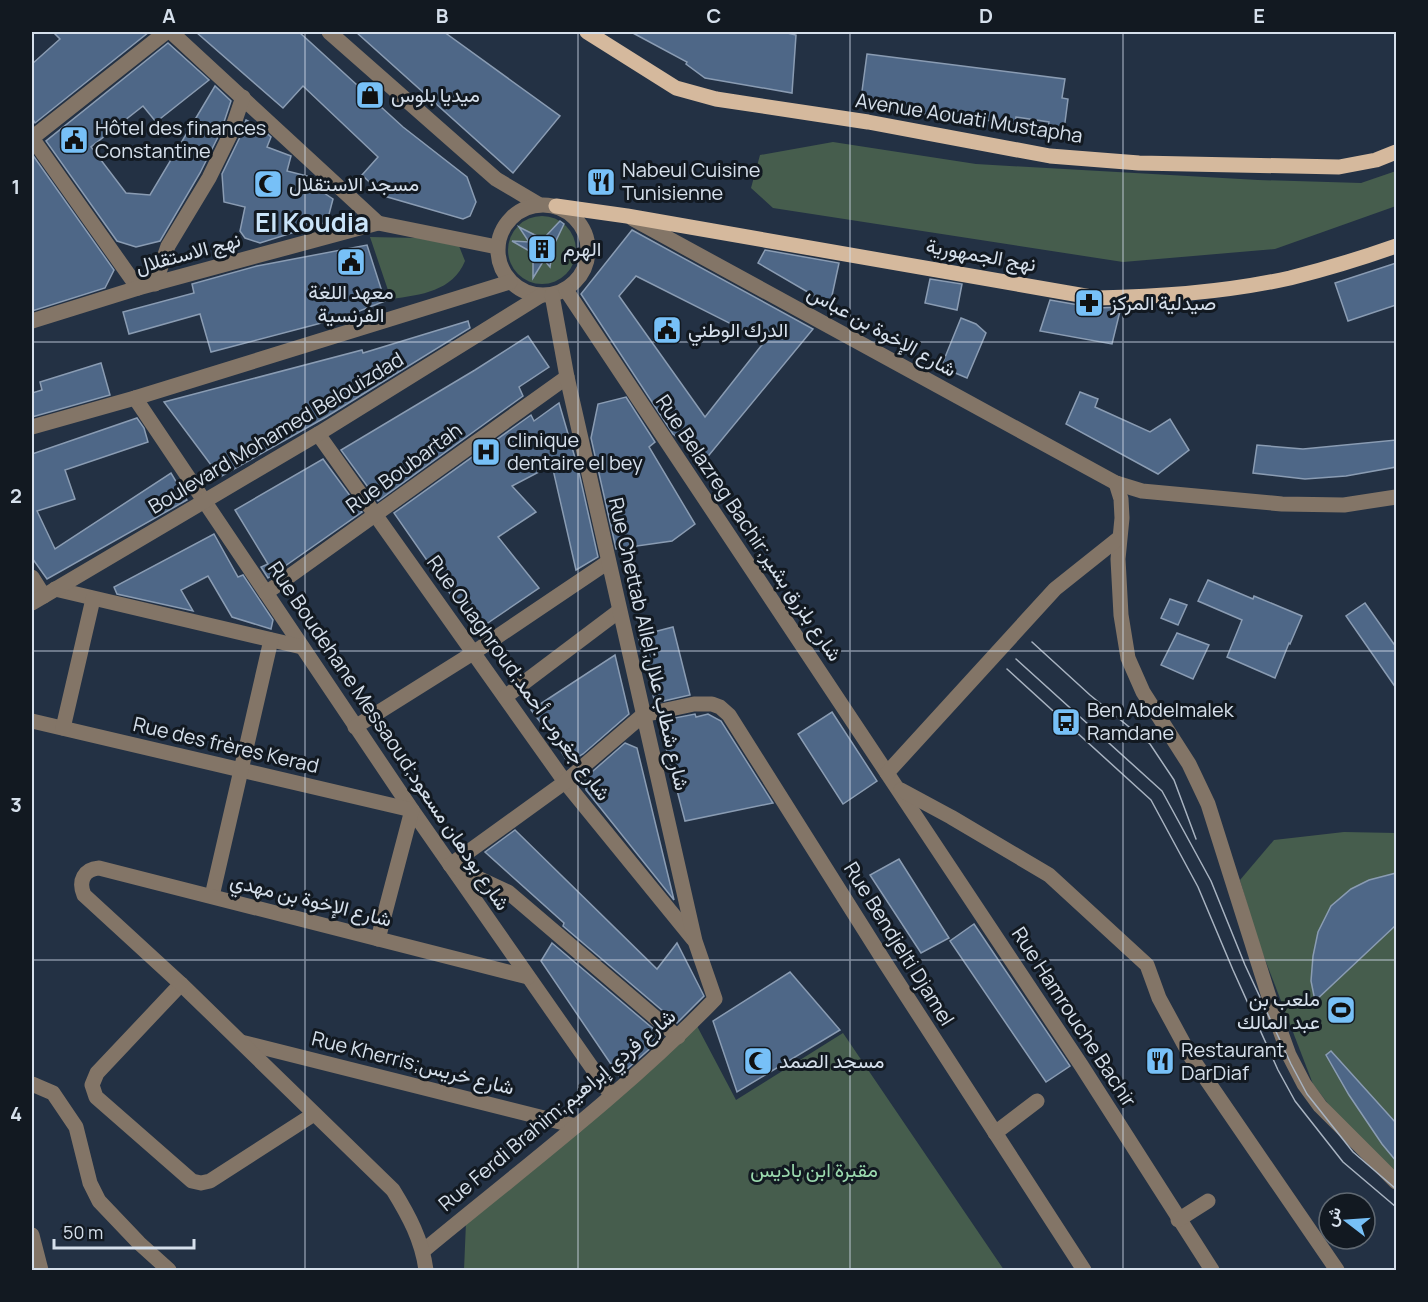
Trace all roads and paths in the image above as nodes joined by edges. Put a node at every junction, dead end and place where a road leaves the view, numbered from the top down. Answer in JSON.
{"nodes":[{"id":1,"x":166,"y":32,"type":"edge"},
{"id":2,"x":171,"y":32,"type":"edge"},
{"id":3,"x":329,"y":32,"type":"edge"},
{"id":4,"x":587,"y":32,"type":"edge"},
{"id":5,"x":243,"y":97,"type":"junction"},
{"id":6,"x":32,"y":138,"type":"edge"},
{"id":7,"x":1396,"y":152,"type":"edge"},
{"id":8,"x":538,"y":204,"type":"junction"},
{"id":9,"x":556,"y":206,"type":"junction"},
{"id":10,"x":627,"y":216,"type":"junction"},
{"id":11,"x":378,"y":223,"type":"junction"},
{"id":12,"x":1396,"y":246,"type":"edge"},
{"id":13,"x":497,"y":247,"type":"junction"},
{"id":14,"x":510,"y":282,"type":"junction"},
{"id":15,"x":154,"y":284,"type":"junction"},
{"id":16,"x":138,"y":288,"type":"junction"},
{"id":17,"x":552,"y":294,"type":"junction"},
{"id":18,"x":32,"y":321,"type":"edge"},
{"id":19,"x":567,"y":377,"type":"junction"},
{"id":20,"x":135,"y":398,"type":"junction"},
{"id":21,"x":32,"y":426,"type":"edge"},
{"id":22,"x":318,"y":434,"type":"junction"},
{"id":23,"x":1116,"y":483,"type":"junction"},
{"id":24,"x":1396,"y":497,"type":"edge"},
{"id":25,"x":205,"y":502,"type":"junction"},
{"id":26,"x":376,"y":515,"type":"junction"},
{"id":27,"x":1119,"y":537,"type":"junction"},
{"id":28,"x":608,"y":562,"type":"junction"},
{"id":29,"x":32,"y":577,"type":"edge"},
{"id":30,"x":266,"y":593,"type":"junction"},
{"id":31,"x":44,"y":596,"type":"edge"},
{"id":32,"x":93,"y":598,"type":"junction"},
{"id":33,"x":619,"y":611,"type":"junction"},
{"id":34,"x":271,"y":640,"type":"junction"},
{"id":35,"x":302,"y":647,"type":"junction"},
{"id":36,"x":473,"y":653,"type":"junction"},
{"id":37,"x":505,"y":697,"type":"junction"},
{"id":38,"x":643,"y":716,"type":"junction"},
{"id":39,"x":32,"y":721,"type":"edge"},
{"id":40,"x":356,"y":727,"type":"junction"},
{"id":41,"x":63,"y":728,"type":"junction"},
{"id":42,"x":240,"y":771,"type":"junction"},
{"id":43,"x":887,"y":773,"type":"junction"},
{"id":44,"x":565,"y":782,"type":"junction"},
{"id":45,"x":898,"y":789,"type":"junction"},
{"id":46,"x":412,"y":810,"type":"junction"},
{"id":47,"x":450,"y":865,"type":"junction"},
{"id":48,"x":212,"y":896,"type":"junction"},
{"id":49,"x":378,"y":939,"type":"junction"},
{"id":50,"x":694,"y":941,"type":"junction"},
{"id":51,"x":528,"y":977,"type":"junction"},
{"id":52,"x":181,"y":984,"type":"junction"},
{"id":53,"x":716,"y":999,"type":"joint"},
{"id":54,"x":678,"y":1038,"type":"junction"},
{"id":55,"x":240,"y":1042,"type":"junction"},
{"id":56,"x":32,"y":1084,"type":"edge"},
{"id":57,"x":611,"y":1095,"type":"junction"},
{"id":58,"x":1037,"y":1101,"type":"dead end"},
{"id":59,"x":314,"y":1114,"type":"junction"},
{"id":60,"x":576,"y":1126,"type":"junction"},
{"id":61,"x":995,"y":1133,"type":"junction"},
{"id":62,"x":1396,"y":1182,"type":"edge"},
{"id":63,"x":1208,"y":1201,"type":"dead end"},
{"id":64,"x":1178,"y":1220,"type":"junction"},
{"id":65,"x":32,"y":1235,"type":"edge"},
{"id":66,"x":423,"y":1251,"type":"junction"},
{"id":67,"x":41,"y":1270,"type":"edge"},
{"id":68,"x":170,"y":1270,"type":"edge"},
{"id":69,"x":426,"y":1270,"type":"edge"},
{"id":70,"x":1084,"y":1270,"type":"edge"},
{"id":71,"x":1212,"y":1270,"type":"edge"},
{"id":72,"x":1337,"y":1270,"type":"edge"}],
"edges":[{"from":1,"to":6,"type":"street"},
{"from":2,"to":5,"type":"street"},
{"from":3,"to":8,"type":"street"},
{"from":4,"to":7,"type":"main road","name":"Avenue Aouati Mustapha"},
{"from":5,"to":11,"type":"street"},
{"from":5,"to":15,"type":"street"},
{"from":6,"to":16,"type":"street"},
{"from":8,"to":9,"type":"street"},
{"from":8,"to":13,"type":"street"},
{"from":9,"to":10,"type":"main road","name":"نهج الجمهورية"},
{"from":9,"to":17,"type":"street"},
{"from":10,"to":12,"type":"main road","name":"نهج الجمهورية"},
{"from":10,"to":23,"type":"street","name":"شارع الإخوة بن عباس"},
{"from":11,"to":13,"type":"street","name":"نهج الاستقلال"},
{"from":11,"to":15,"type":"street","name":"نهج الاستقلال"},
{"from":13,"to":14,"type":"street"},
{"from":14,"to":17,"type":"street"},
{"from":14,"to":20,"type":"street"},
{"from":15,"to":16,"type":"street","name":"نهج الاستقلال"},
{"from":16,"to":18,"type":"street","name":"نهج الاستقلال"},
{"from":17,"to":19,"type":"street","name":"Rue Chettab Allel;شارع شطاب علال"},
{"from":17,"to":22,"type":"street","name":"Boulevard Mohamed Belouizdad"},
{"from":17,"to":43,"type":"street","name":"Rue Belazreg Bachir;شارع بلزرق بشير"},
{"from":19,"to":26,"type":"street","name":"Rue Boubartah"},
{"from":19,"to":28,"type":"street","name":"Rue Chettab Allel;شارع شطاب علال"},
{"from":20,"to":21,"type":"street"},
{"from":20,"to":25,"type":"street","name":"Rue Boudehane Messaoud;شارع بودهان مسعود"},
{"from":22,"to":25,"type":"street","name":"Boulevard Mohamed Belouizdad"},
{"from":22,"to":26,"type":"street","name":"Rue Ouaghroud;شارع جغروب أحمد"},
{"from":23,"to":24,"type":"street","name":"شارع الإخوة بن عباس"},
{"from":23,"to":27,"type":"street"},
{"from":25,"to":30,"type":"street","name":"Rue Boudehane Messaoud;شارع بودهان مسعود"},
{"from":25,"to":31,"type":"street","name":"Boulevard Mohamed Belouizdad"},
{"from":26,"to":30,"type":"street","name":"Rue Boubartah"},
{"from":26,"to":36,"type":"street","name":"Rue Ouaghroud;شارع جغروب أحمد"},
{"from":27,"to":43,"type":"street"},
{"from":27,"to":62,"type":"street"},
{"from":28,"to":33,"type":"street","name":"Rue Chettab Allel;شارع شطاب علال"},
{"from":28,"to":36,"type":"street"},
{"from":29,"to":31,"type":"street"},
{"from":30,"to":35,"type":"street","name":"Rue Boudehane Messaoud;شارع بودهان مسعود"},
{"from":31,"to":32,"type":"street"},
{"from":32,"to":34,"type":"street"},
{"from":32,"to":41,"type":"street"},
{"from":33,"to":37,"type":"street"},
{"from":33,"to":38,"type":"street","name":"Rue Chettab Allel;شارع شطاب علال"},
{"from":34,"to":35,"type":"street"},
{"from":34,"to":42,"type":"street"},
{"from":35,"to":40,"type":"street","name":"Rue Boudehane Messaoud;شارع بودهان مسعود"},
{"from":36,"to":37,"type":"street","name":"Rue Ouaghroud;شارع جغروب أحمد"},
{"from":36,"to":40,"type":"street"},
{"from":37,"to":44,"type":"street","name":"Rue Ouaghroud;شارع جغروب أحمد"},
{"from":38,"to":44,"type":"street"},
{"from":38,"to":50,"type":"street","name":"Rue Chettab Allel;شارع شطاب علال"},
{"from":38,"to":61,"type":"street","name":"Rue Bendjelti Djamel"},
{"from":39,"to":41,"type":"street","name":"Rue des frères Kerad"},
{"from":40,"to":46,"type":"street","name":"Rue Boudehane Messaoud;شارع بودهان مسعود"},
{"from":41,"to":42,"type":"street","name":"Rue des frères Kerad"},
{"from":42,"to":46,"type":"street","name":"Rue des frères Kerad"},
{"from":42,"to":48,"type":"street"},
{"from":43,"to":45,"type":"street","name":"Rue Belazreg Bachir;شارع بلزرق بشير"},
{"from":44,"to":47,"type":"street"},
{"from":44,"to":50,"type":"street","name":"Rue Ouaghroud;شارع جغروب أحمد"},
{"from":45,"to":64,"type":"street","name":"Rue Hamrouche Bachir"},
{"from":45,"to":72,"type":"street"},
{"from":46,"to":47,"type":"street","name":"Rue Boudehane Messaoud;شارع بودهان مسعود"},
{"from":46,"to":49,"type":"street"},
{"from":47,"to":51,"type":"street","name":"Rue Boudehane Messaoud;شارع بودهان مسعود"},
{"from":47,"to":54,"type":"street"},
{"from":48,"to":49,"type":"street","name":"شارع الإخوة بن مهدي"},
{"from":48,"to":52,"type":"street","name":"شارع الإخوة بن مهدي"},
{"from":49,"to":51,"type":"street","name":"شارع الإخوة بن مهدي"},
{"from":50,"to":53,"type":"street","name":"Rue Chettab Allel;شارع شطاب علال"},
{"from":51,"to":57,"type":"street","name":"Rue Boudehane Messaoud;شارع بودهان مسعود"},
{"from":52,"to":55,"type":"street"},
{"from":52,"to":59,"type":"street"},
{"from":53,"to":54,"type":"street","name":"Rue Ferdi Brahim;شارع فردي إبراهيم"},
{"from":54,"to":57,"type":"street","name":"Rue Ferdi Brahim;شارع فردي إبراهيم"},
{"from":55,"to":59,"type":"street"},
{"from":55,"to":60,"type":"street","name":"Rue Kherris;شارع خريس"},
{"from":56,"to":68,"type":"street"},
{"from":57,"to":60,"type":"street","name":"Rue Ferdi Brahim;شارع فردي إبراهيم"},
{"from":58,"to":61,"type":"street"},
{"from":59,"to":66,"type":"street"},
{"from":60,"to":66,"type":"street","name":"Rue Ferdi Brahim;شارع فردي إبراهيم"},
{"from":61,"to":70,"type":"street","name":"Rue Bendjelti Djamel"},
{"from":63,"to":64,"type":"street"},
{"from":64,"to":71,"type":"street","name":"Rue Hamrouche Bachir"},
{"from":65,"to":67,"type":"street"},
{"from":66,"to":69,"type":"street"}]}
